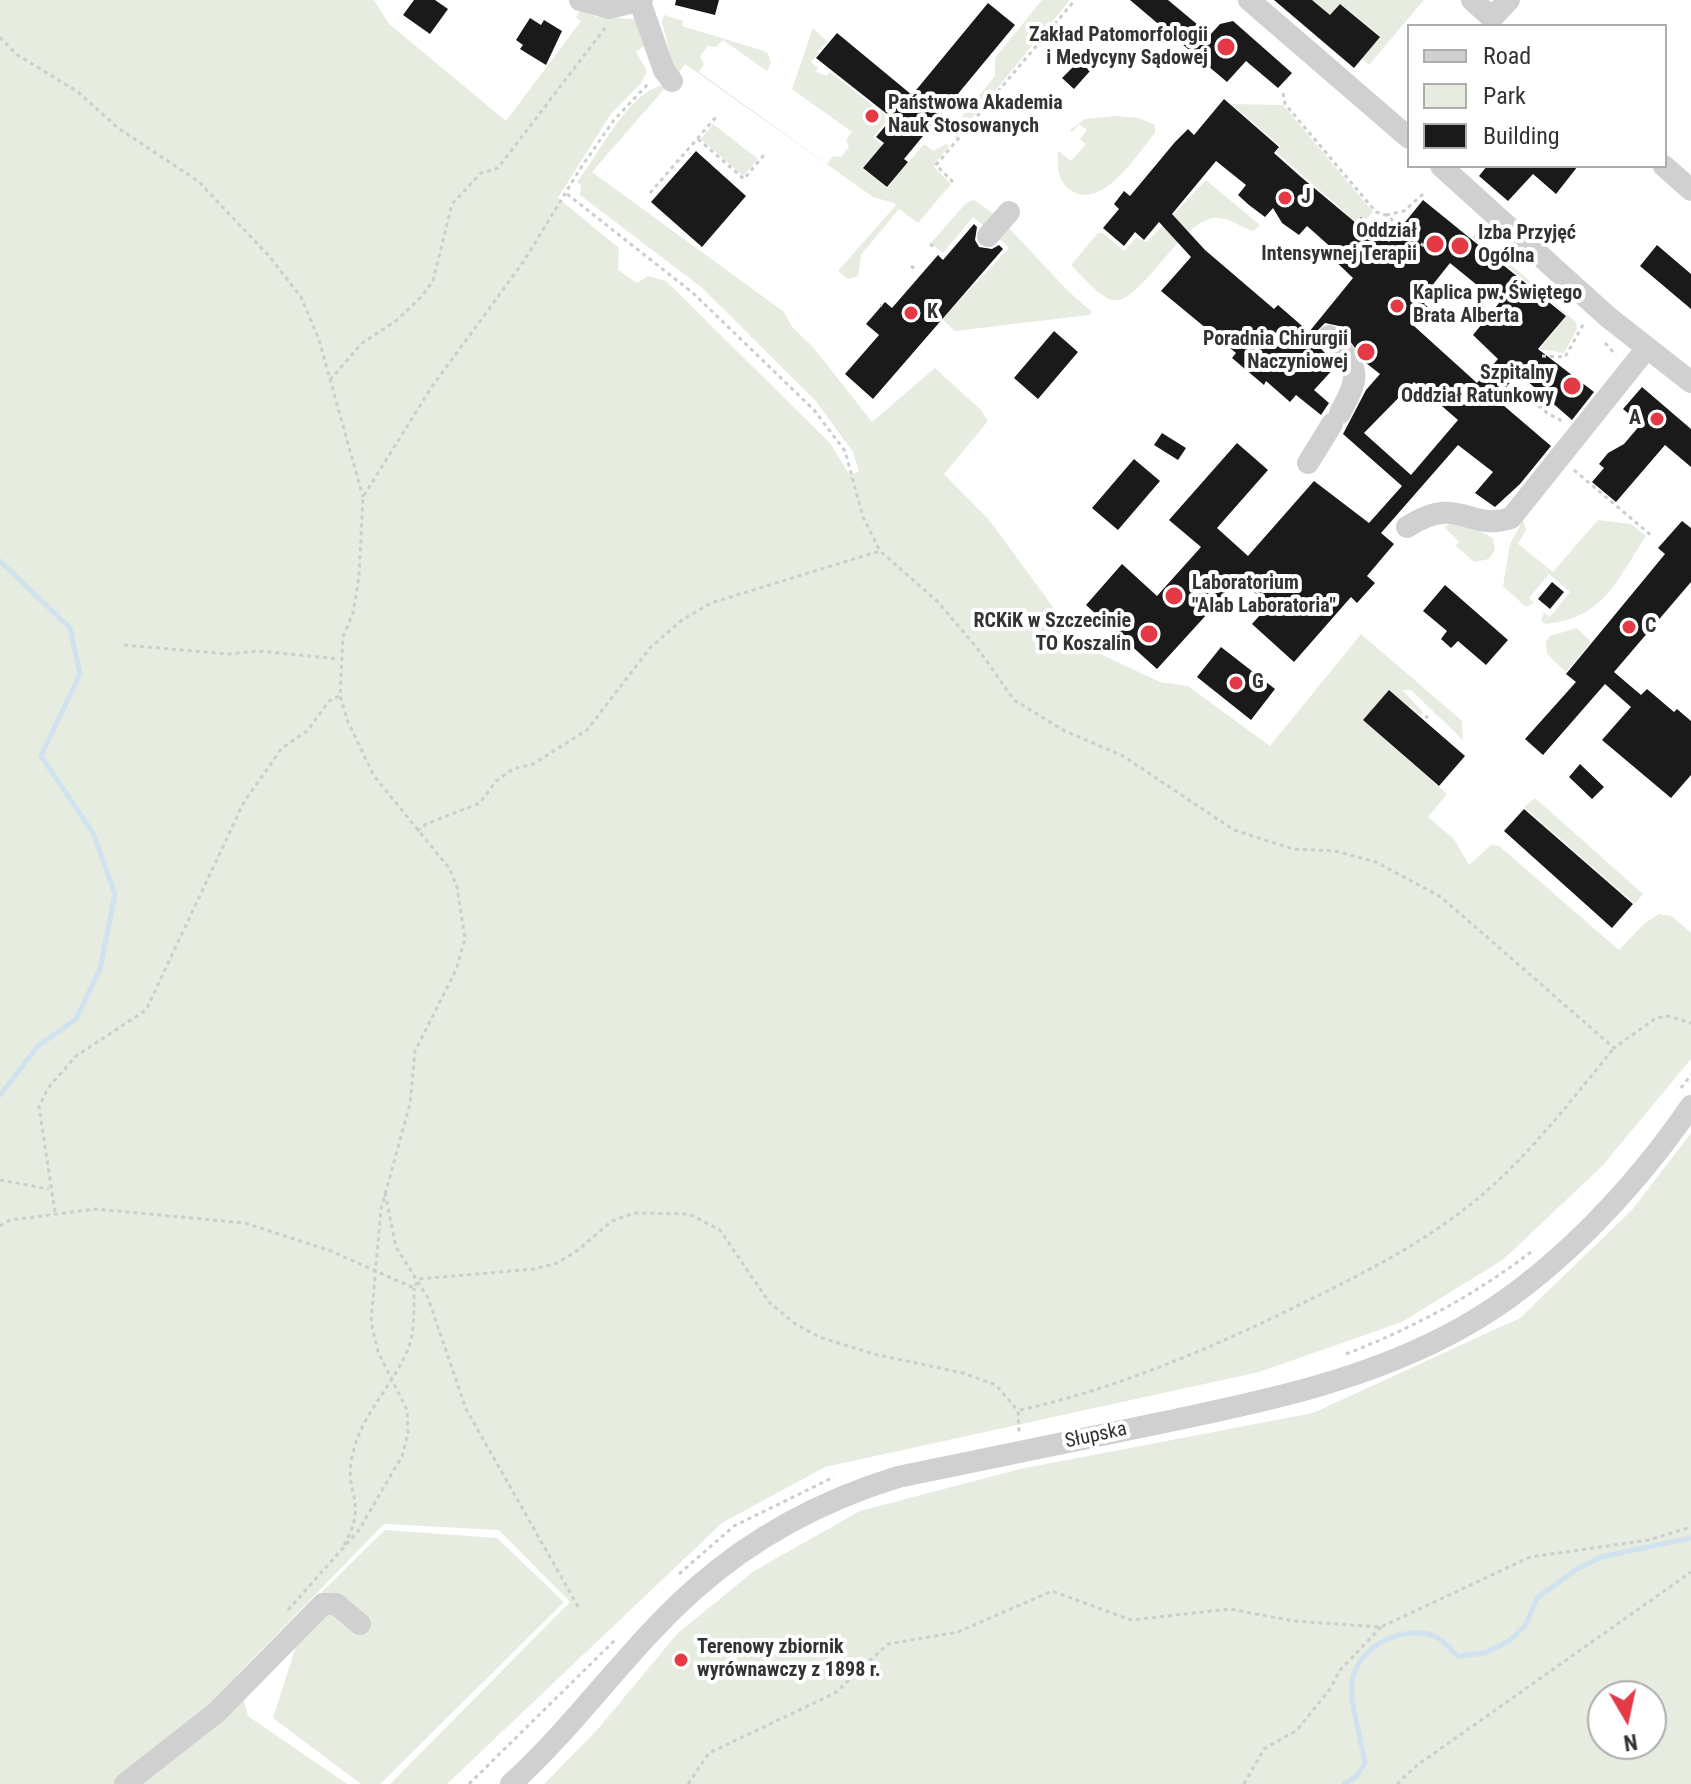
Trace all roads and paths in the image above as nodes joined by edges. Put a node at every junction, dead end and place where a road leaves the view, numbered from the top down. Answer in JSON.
{"nodes":[{"id":1,"x":580,"y":0,"type":"edge"},
{"id":2,"x":1075,"y":0,"type":"edge"},
{"id":3,"x":1249,"y":0,"type":"edge"},
{"id":4,"x":1472,"y":0,"type":"edge"},
{"id":5,"x":1509,"y":0,"type":"edge"},
{"id":6,"x":641,"y":1,"type":"edge"},
{"id":7,"x":609,"y":8,"type":"junction"},
{"id":8,"x":1497,"y":22,"type":"edge"},
{"id":9,"x":0,"y":37,"type":"edge"},
{"id":10,"x":668,"y":75,"type":"joint"},
{"id":11,"x":1283,"y":93,"type":"dead end"},
{"id":12,"x":716,"y":117,"type":"dead end"},
{"id":13,"x":1407,"y":136,"type":"edge"},
{"id":14,"x":698,"y":139,"type":"junction"},
{"id":15,"x":764,"y":155,"type":"dead end"},
{"id":16,"x":1443,"y":168,"type":"edge"},
{"id":17,"x":1666,"y":168,"type":"edge"},
{"id":18,"x":953,"y":182,"type":"dead end"},
{"id":19,"x":1691,"y":190,"type":"edge"},
{"id":20,"x":650,"y":193,"type":"dead end"},
{"id":21,"x":567,"y":194,"type":"junction"},
{"id":22,"x":1423,"y":194,"type":"dead end"},
{"id":23,"x":1009,"y":212,"type":"dead end"},
{"id":24,"x":1386,"y":215,"type":"junction"},
{"id":25,"x":988,"y":236,"type":"dead end"},
{"id":26,"x":1425,"y":247,"type":"dead end"},
{"id":27,"x":1584,"y":323,"type":"dead end"},
{"id":28,"x":1329,"y":336,"type":"dead end"},
{"id":29,"x":1647,"y":348,"type":"junction"},
{"id":30,"x":1542,"y":356,"type":"dead end"},
{"id":31,"x":1502,"y":374,"type":"dead end"},
{"id":32,"x":330,"y":380,"type":"junction"},
{"id":33,"x":1691,"y":382,"type":"edge"},
{"id":34,"x":1570,"y":427,"type":"dead end"},
{"id":35,"x":1308,"y":463,"type":"dead end"},
{"id":36,"x":1571,"y":467,"type":"dead end"},
{"id":37,"x":363,"y":497,"type":"junction"},
{"id":38,"x":1407,"y":527,"type":"dead end"},
{"id":39,"x":1652,"y":536,"type":"dead end"},
{"id":40,"x":880,"y":551,"type":"junction"},
{"id":41,"x":124,"y":645,"type":"dead end"},
{"id":42,"x":340,"y":659,"type":"junction"},
{"id":43,"x":340,"y":696,"type":"junction"},
{"id":44,"x":417,"y":831,"type":"junction"},
{"id":45,"x":1691,"y":1023,"type":"edge"},
{"id":46,"x":1614,"y":1048,"type":"junction"},
{"id":47,"x":1691,"y":1106,"type":"edge"},
{"id":48,"x":0,"y":1180,"type":"edge"},
{"id":49,"x":385,"y":1185,"type":"junction"},
{"id":50,"x":49,"y":1189,"type":"junction"},
{"id":51,"x":55,"y":1212,"type":"junction"},
{"id":52,"x":0,"y":1226,"type":"edge"},
{"id":53,"x":374,"y":1273,"type":"junction"},
{"id":54,"x":419,"y":1279,"type":"junction"},
{"id":55,"x":414,"y":1288,"type":"junction"},
{"id":56,"x":393,"y":1377,"type":"junction"},
{"id":57,"x":1018,"y":1411,"type":"junction"},
{"id":58,"x":1019,"y":1433,"type":"dead end"},
{"id":59,"x":1691,"y":1527,"type":"edge"},
{"id":60,"x":338,"y":1556,"type":"junction"},
{"id":61,"x":1691,"y":1572,"type":"edge"},
{"id":62,"x":580,"y":1610,"type":"dead end"},
{"id":63,"x":360,"y":1624,"type":"dead end"},
{"id":64,"x":1381,"y":1627,"type":"junction"},
{"id":65,"x":293,"y":1635,"type":"junction"},
{"id":66,"x":125,"y":1784,"type":"edge"},
{"id":67,"x":511,"y":1784,"type":"edge"},
{"id":68,"x":688,"y":1784,"type":"edge"},
{"id":69,"x":1244,"y":1784,"type":"edge"},
{"id":70,"x":1397,"y":1784,"type":"edge"}],
"edges":[{"from":1,"to":7,"type":"street"},
{"from":2,"to":18,"type":"path"},
{"from":3,"to":13,"type":"street"},
{"from":4,"to":8,"type":"street"},
{"from":5,"to":8,"type":"street"},
{"from":6,"to":7,"type":"street"},
{"from":6,"to":10,"type":"street"},
{"from":7,"to":32,"type":"path"},
{"from":9,"to":32,"type":"path"},
{"from":10,"to":21,"type":"path"},
{"from":11,"to":24,"type":"path"},
{"from":12,"to":14,"type":"path"},
{"from":14,"to":15,"type":"path"},
{"from":14,"to":20,"type":"path"},
{"from":16,"to":29,"type":"street"},
{"from":17,"to":19,"type":"street"},
{"from":21,"to":37,"type":"path"},
{"from":21,"to":40,"type":"path"},
{"from":22,"to":24,"type":"path"},
{"from":23,"to":25,"type":"street"},
{"from":24,"to":26,"type":"path"},
{"from":27,"to":30,"type":"path"},
{"from":28,"to":35,"type":"street"},
{"from":29,"to":33,"type":"street"},
{"from":29,"to":38,"type":"street"},
{"from":31,"to":34,"type":"path"},
{"from":32,"to":37,"type":"path"},
{"from":36,"to":39,"type":"path"},
{"from":37,"to":42,"type":"path"},
{"from":40,"to":44,"type":"path"},
{"from":40,"to":46,"type":"path"},
{"from":41,"to":42,"type":"path"},
{"from":42,"to":43,"type":"path"},
{"from":43,"to":44,"type":"path"},
{"from":43,"to":50,"type":"path"},
{"from":44,"to":49,"type":"path"},
{"from":45,"to":46,"type":"path"},
{"from":46,"to":57,"type":"path"},
{"from":47,"to":67,"type":"street","name":"Słupska"},
{"from":48,"to":50,"type":"path"},
{"from":49,"to":53,"type":"path"},
{"from":49,"to":54,"type":"path"},
{"from":50,"to":51,"type":"path"},
{"from":51,"to":52,"type":"path"},
{"from":51,"to":53,"type":"path"},
{"from":53,"to":55,"type":"path"},
{"from":53,"to":56,"type":"path"},
{"from":54,"to":55,"type":"path"},
{"from":54,"to":57,"type":"path"},
{"from":54,"to":62,"type":"path"},
{"from":55,"to":56,"type":"path"},
{"from":56,"to":60,"type":"path"},
{"from":56,"to":60,"type":"path"},
{"from":57,"to":58,"type":"path"},
{"from":59,"to":64,"type":"path"},
{"from":60,"to":65,"type":"path"},
{"from":61,"to":70,"type":"path"},
{"from":63,"to":65,"type":"street"},
{"from":64,"to":68,"type":"path"},
{"from":64,"to":69,"type":"path"},
{"from":65,"to":66,"type":"street"}]}
